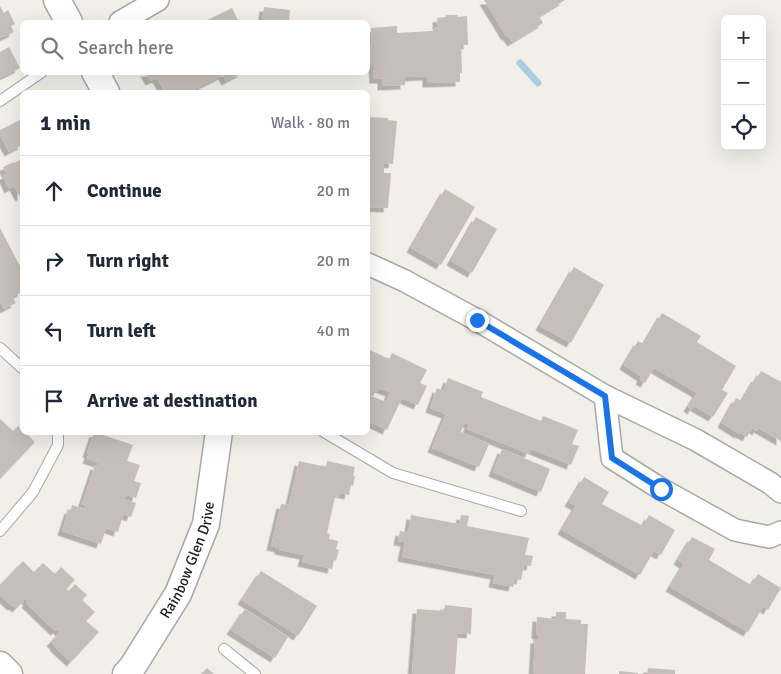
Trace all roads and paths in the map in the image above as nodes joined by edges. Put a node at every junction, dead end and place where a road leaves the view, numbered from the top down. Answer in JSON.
{"nodes":[{"id":1,"x":58,"y":0,"type":"edge"},
{"id":2,"x":158,"y":0,"type":"edge"},
{"id":3,"x":68,"y":20,"type":"edge"},
{"id":4,"x":123,"y":20,"type":"edge"},
{"id":5,"x":38,"y":75,"type":"edge"},
{"id":6,"x":97,"y":75,"type":"edge"},
{"id":7,"x":105,"y":90,"type":"edge"},
{"id":8,"x":0,"y":101,"type":"edge"},
{"id":9,"x":370,"y":265,"type":"edge"},
{"id":10,"x":0,"y":348,"type":"edge"},
{"id":11,"x":20,"y":366,"type":"edge"},
{"id":12,"x":605,"y":396,"type":"junction"},
{"id":13,"x":58,"y":435,"type":"edge"},
{"id":14,"x":218,"y":435,"type":"edge"},
{"id":15,"x":329,"y":435,"type":"edge"},
{"id":16,"x":781,"y":492,"type":"edge"},
{"id":17,"x":521,"y":511,"type":"dead end"},
{"id":18,"x":0,"y":531,"type":"edge"},
{"id":19,"x":781,"y":532,"type":"edge"},
{"id":20,"x":224,"y":649,"type":"dead end"},
{"id":21,"x":0,"y":665,"type":"edge"},
{"id":22,"x":9,"y":674,"type":"edge"},
{"id":23,"x":126,"y":674,"type":"edge"},
{"id":24,"x":255,"y":674,"type":"edge"}],
"edges":[{"from":1,"to":3,"type":"street"},
{"from":2,"to":4,"type":"street"},
{"from":5,"to":8,"type":"lane"},
{"from":6,"to":7,"type":"street"},
{"from":9,"to":12,"type":"street"},
{"from":10,"to":11,"type":"lane"},
{"from":12,"to":16,"type":"street"},
{"from":12,"to":19,"type":"street"},
{"from":13,"to":18,"type":"lane"},
{"from":14,"to":23,"type":"street","name":"Rainbow Glen Drive"},
{"from":15,"to":17,"type":"lane"},
{"from":20,"to":24,"type":"lane"},
{"from":21,"to":22,"type":"street"}]}
